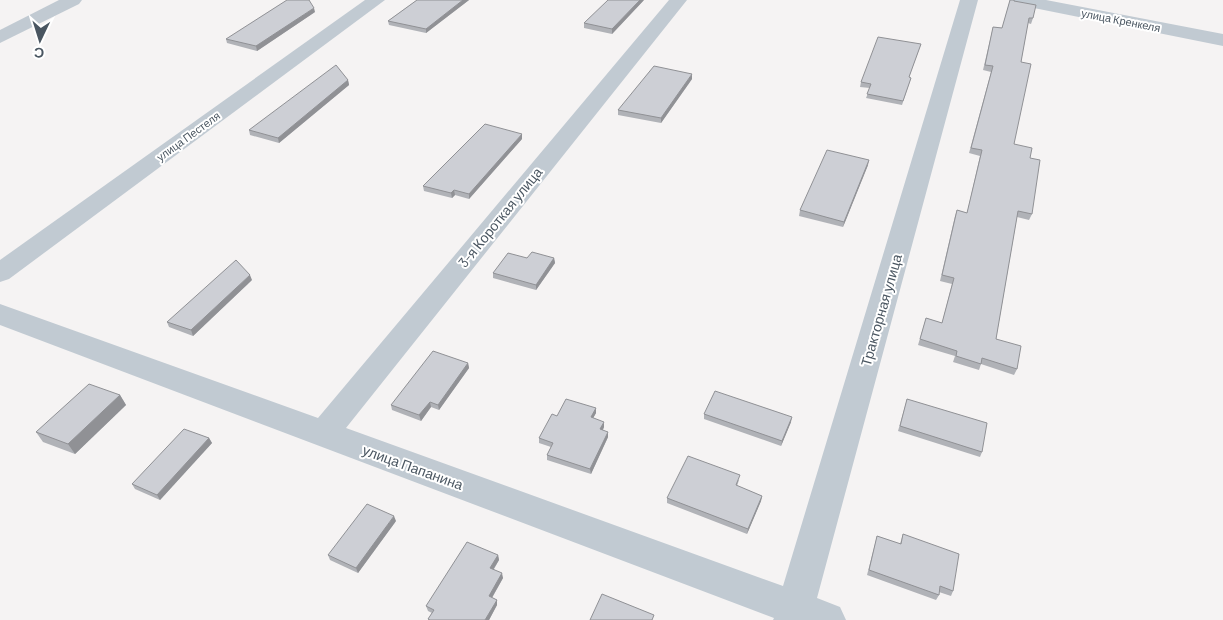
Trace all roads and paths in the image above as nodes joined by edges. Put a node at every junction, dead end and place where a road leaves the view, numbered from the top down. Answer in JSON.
{"nodes":[{"id":1,"x":73,"y":0,"type":"edge"},
{"id":2,"x":376,"y":0,"type":"edge"},
{"id":3,"x":678,"y":0,"type":"edge"},
{"id":4,"x":970,"y":0,"type":"edge"},
{"id":5,"x":1019,"y":0,"type":"edge"},
{"id":6,"x":0,"y":37,"type":"edge"},
{"id":7,"x":1223,"y":40,"type":"edge"},
{"id":8,"x":0,"y":273,"type":"edge"},
{"id":9,"x":0,"y":314,"type":"edge"},
{"id":10,"x":322,"y":434,"type":"junction"},
{"id":11,"x":794,"y":614,"type":"edge"},
{"id":12,"x":827,"y":620,"type":"edge"}],
"edges":[{"from":1,"to":6,"type":"street"},
{"from":2,"to":8,"type":"street","name":"улица Пестеля"},
{"from":3,"to":10,"type":"street","name":"3-я Короткая улица"},
{"from":4,"to":11,"type":"street","name":"Тракторная улица"},
{"from":5,"to":7,"type":"street","name":"улица Кренкеля"},
{"from":9,"to":10,"type":"street","name":"улица Папанина"},
{"from":10,"to":11,"type":"street","name":"улица Папанина"},
{"from":11,"to":12,"type":"street","name":"улица Папанина"}]}
